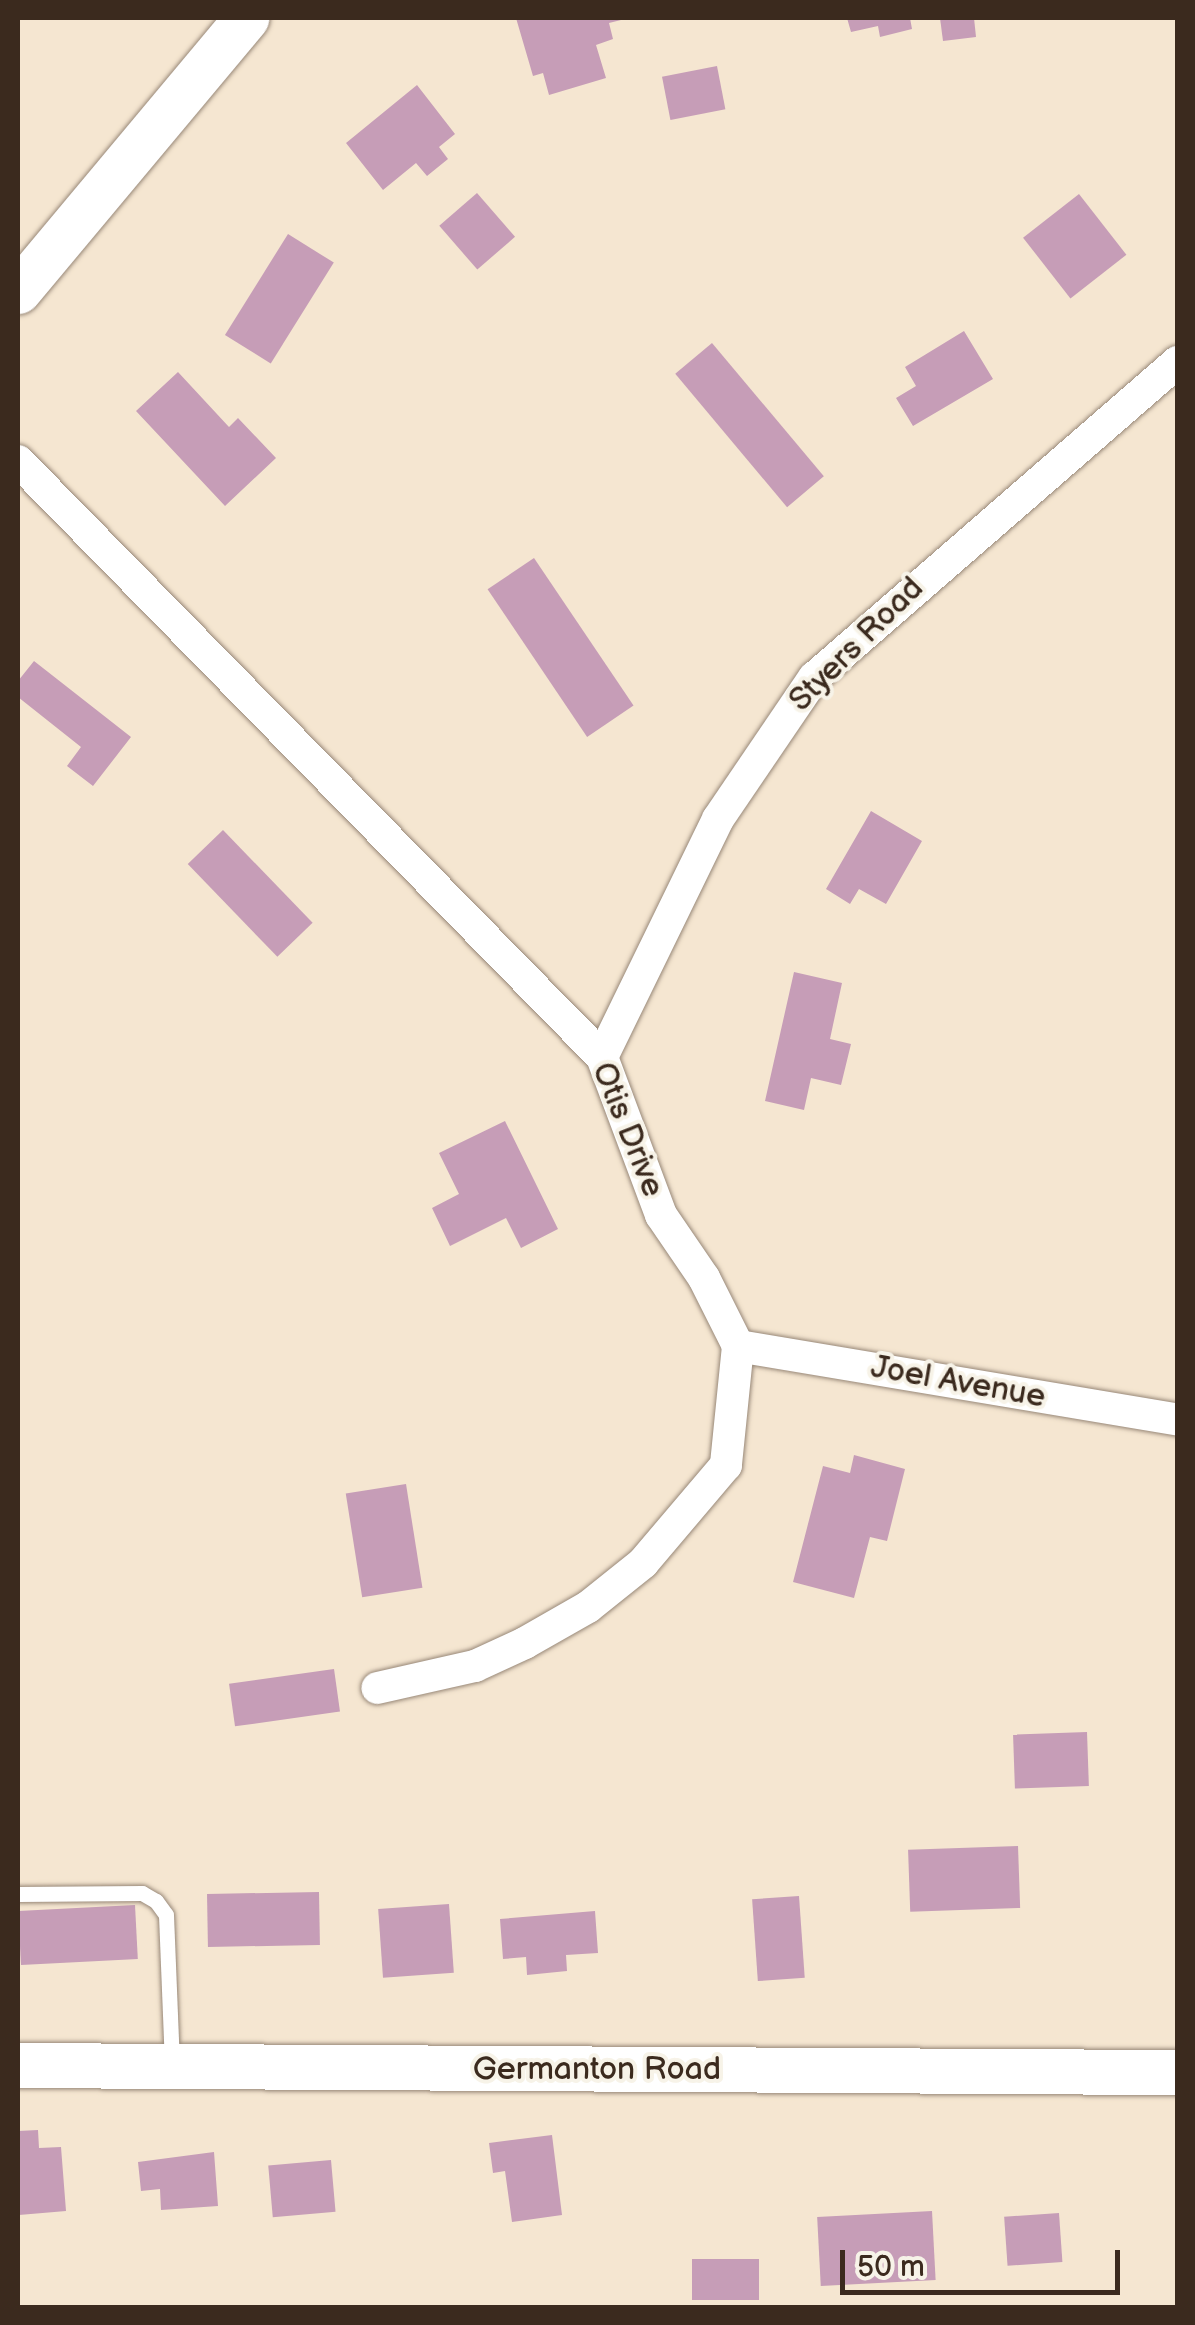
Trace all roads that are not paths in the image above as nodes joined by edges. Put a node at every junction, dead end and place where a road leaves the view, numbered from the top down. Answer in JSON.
{"nodes":[{"id":1,"x":246,"y":18,"type":"edge"},
{"id":2,"x":18,"y":291,"type":"edge"},
{"id":3,"x":1178,"y":362,"type":"edge"},
{"id":4,"x":18,"y":460,"type":"edge"},
{"id":5,"x":602,"y":1057,"type":"junction"},
{"id":6,"x":738,"y":1346,"type":"junction"},
{"id":7,"x":1178,"y":1420,"type":"edge"},
{"id":8,"x":377,"y":1688,"type":"dead end"},
{"id":9,"x":18,"y":1894,"type":"edge"},
{"id":10,"x":18,"y":2066,"type":"edge"},
{"id":11,"x":172,"y":2066,"type":"junction"},
{"id":12,"x":1178,"y":2072,"type":"edge"}],
"edges":[{"from":1,"to":2,"type":"main road"},
{"from":3,"to":5,"type":"street","name":"Styers Road"},
{"from":4,"to":5,"type":"street","name":"Otis Drive"},
{"from":5,"to":6,"type":"street","name":"Otis Drive"},
{"from":6,"to":7,"type":"street","name":"Joel Avenue"},
{"from":6,"to":8,"type":"street"},
{"from":9,"to":11,"type":"lane"},
{"from":10,"to":11,"type":"main road","name":"Germanton Road"},
{"from":11,"to":12,"type":"main road","name":"Germanton Road"}]}
